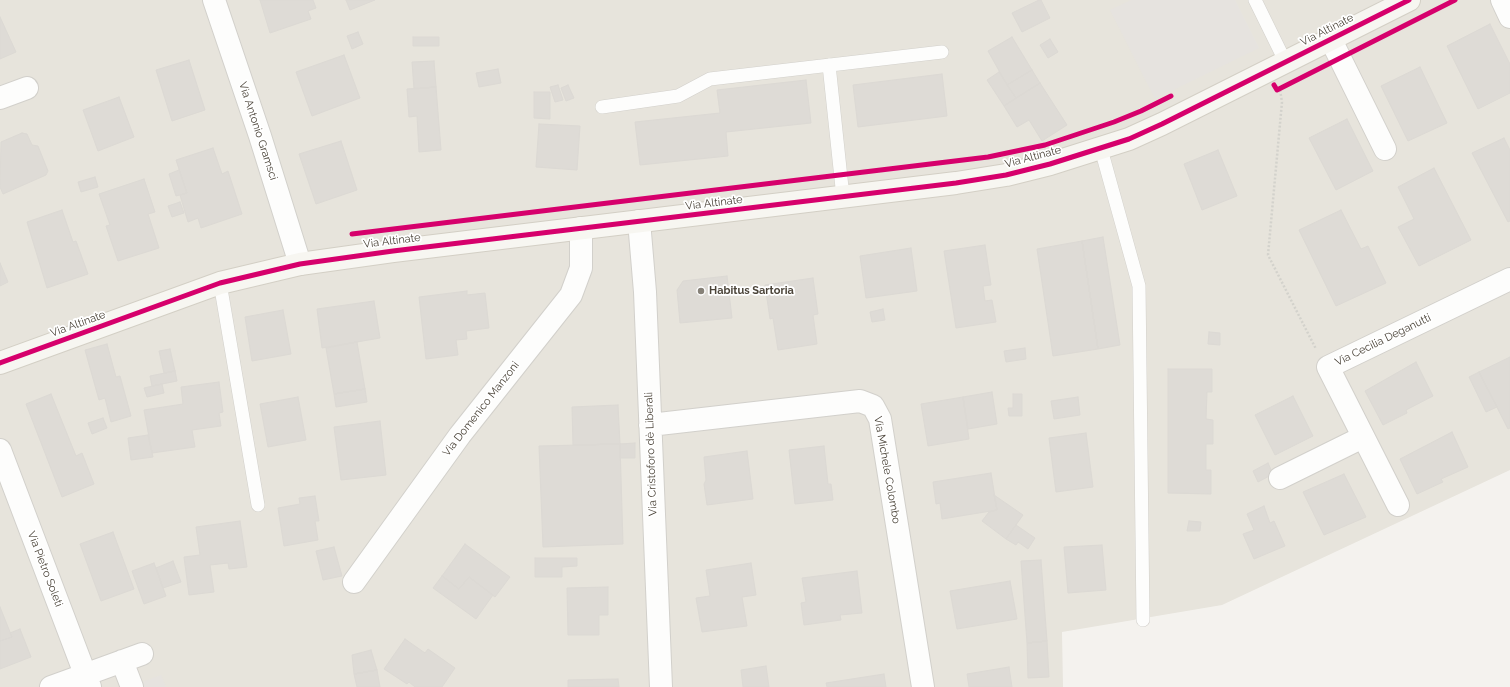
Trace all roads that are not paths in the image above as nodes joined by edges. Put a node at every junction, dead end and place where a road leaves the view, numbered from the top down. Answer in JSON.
{"nodes":[{"id":1,"x":214,"y":0,"type":"edge"},
{"id":2,"x":1255,"y":0,"type":"edge"},
{"id":3,"x":1409,"y":0,"type":"edge"},
{"id":4,"x":1502,"y":0,"type":"edge"},
{"id":5,"x":1510,"y":17,"type":"edge"},
{"id":6,"x":1331,"y":40,"type":"junction"},
{"id":7,"x":942,"y":52,"type":"dead end"},
{"id":8,"x":1286,"y":63,"type":"junction"},
{"id":9,"x":829,"y":65,"type":"junction"},
{"id":10,"x":28,"y":88,"type":"dead end"},
{"id":11,"x":0,"y":98,"type":"edge"},
{"id":12,"x":602,"y":108,"type":"dead end"},
{"id":13,"x":1101,"y":148,"type":"junction"},
{"id":14,"x":1385,"y":149,"type":"dead end"},
{"id":15,"x":843,"y":197,"type":"junction"},
{"id":16,"x":639,"y":221,"type":"junction"},
{"id":17,"x":581,"y":228,"type":"junction"},
{"id":18,"x":300,"y":264,"type":"junction"},
{"id":19,"x":1510,"y":278,"type":"edge"},
{"id":20,"x":220,"y":283,"type":"junction"},
{"id":21,"x":0,"y":363,"type":"edge"},
{"id":22,"x":650,"y":425,"type":"junction"},
{"id":23,"x":1363,"y":437,"type":"junction"},
{"id":24,"x":0,"y":450,"type":"edge"},
{"id":25,"x":1280,"y":478,"type":"dead end"},
{"id":26,"x":258,"y":505,"type":"dead end"},
{"id":27,"x":1398,"y":505,"type":"dead end"},
{"id":28,"x":354,"y":582,"type":"dead end"},
{"id":29,"x":1143,"y":620,"type":"dead end"},
{"id":30,"x":142,"y":654,"type":"dead end"},
{"id":31,"x":122,"y":661,"type":"junction"},
{"id":32,"x":87,"y":681,"type":"edge"},
{"id":33,"x":51,"y":687,"type":"edge"},
{"id":34,"x":132,"y":687,"type":"edge"},
{"id":35,"x":661,"y":687,"type":"edge"},
{"id":36,"x":923,"y":687,"type":"edge"}],
"edges":[{"from":1,"to":18,"type":"street","name":"Via Antonio Gramsci"},
{"from":2,"to":8,"type":"lane"},
{"from":3,"to":6,"type":"street","name":"Via Altinate"},
{"from":4,"to":5,"type":"street"},
{"from":6,"to":8,"type":"street","name":"Via Altinate"},
{"from":6,"to":14,"type":"street"},
{"from":7,"to":9,"type":"lane"},
{"from":8,"to":13,"type":"street","name":"Via Altinate"},
{"from":9,"to":12,"type":"lane"},
{"from":9,"to":15,"type":"lane"},
{"from":10,"to":11,"type":"street"},
{"from":13,"to":15,"type":"street","name":"Via Altinate"},
{"from":13,"to":29,"type":"lane"},
{"from":15,"to":16,"type":"street","name":"Via Altinate"},
{"from":16,"to":17,"type":"street","name":"Via Altinate"},
{"from":16,"to":22,"type":"street","name":"Via Cristoforo dè Liberali"},
{"from":17,"to":18,"type":"street","name":"Via Altinate"},
{"from":17,"to":28,"type":"street","name":"Via Domenico Manzoni"},
{"from":18,"to":20,"type":"street","name":"Via Altinate"},
{"from":19,"to":23,"type":"street","name":"Via Cecilia Deganutti"},
{"from":20,"to":21,"type":"street","name":"Via Altinate"},
{"from":20,"to":26,"type":"lane"},
{"from":22,"to":35,"type":"street","name":"Via Cristoforo dè Liberali"},
{"from":22,"to":36,"type":"street","name":"Via Michele Colombo"},
{"from":23,"to":25,"type":"street"},
{"from":23,"to":27,"type":"street","name":"Via Cecilia Deganutti"},
{"from":24,"to":32,"type":"street","name":"Via Pietro Soleti"},
{"from":30,"to":31,"type":"street"},
{"from":31,"to":32,"type":"street"},
{"from":31,"to":34,"type":"street"},
{"from":32,"to":33,"type":"street"}]}
